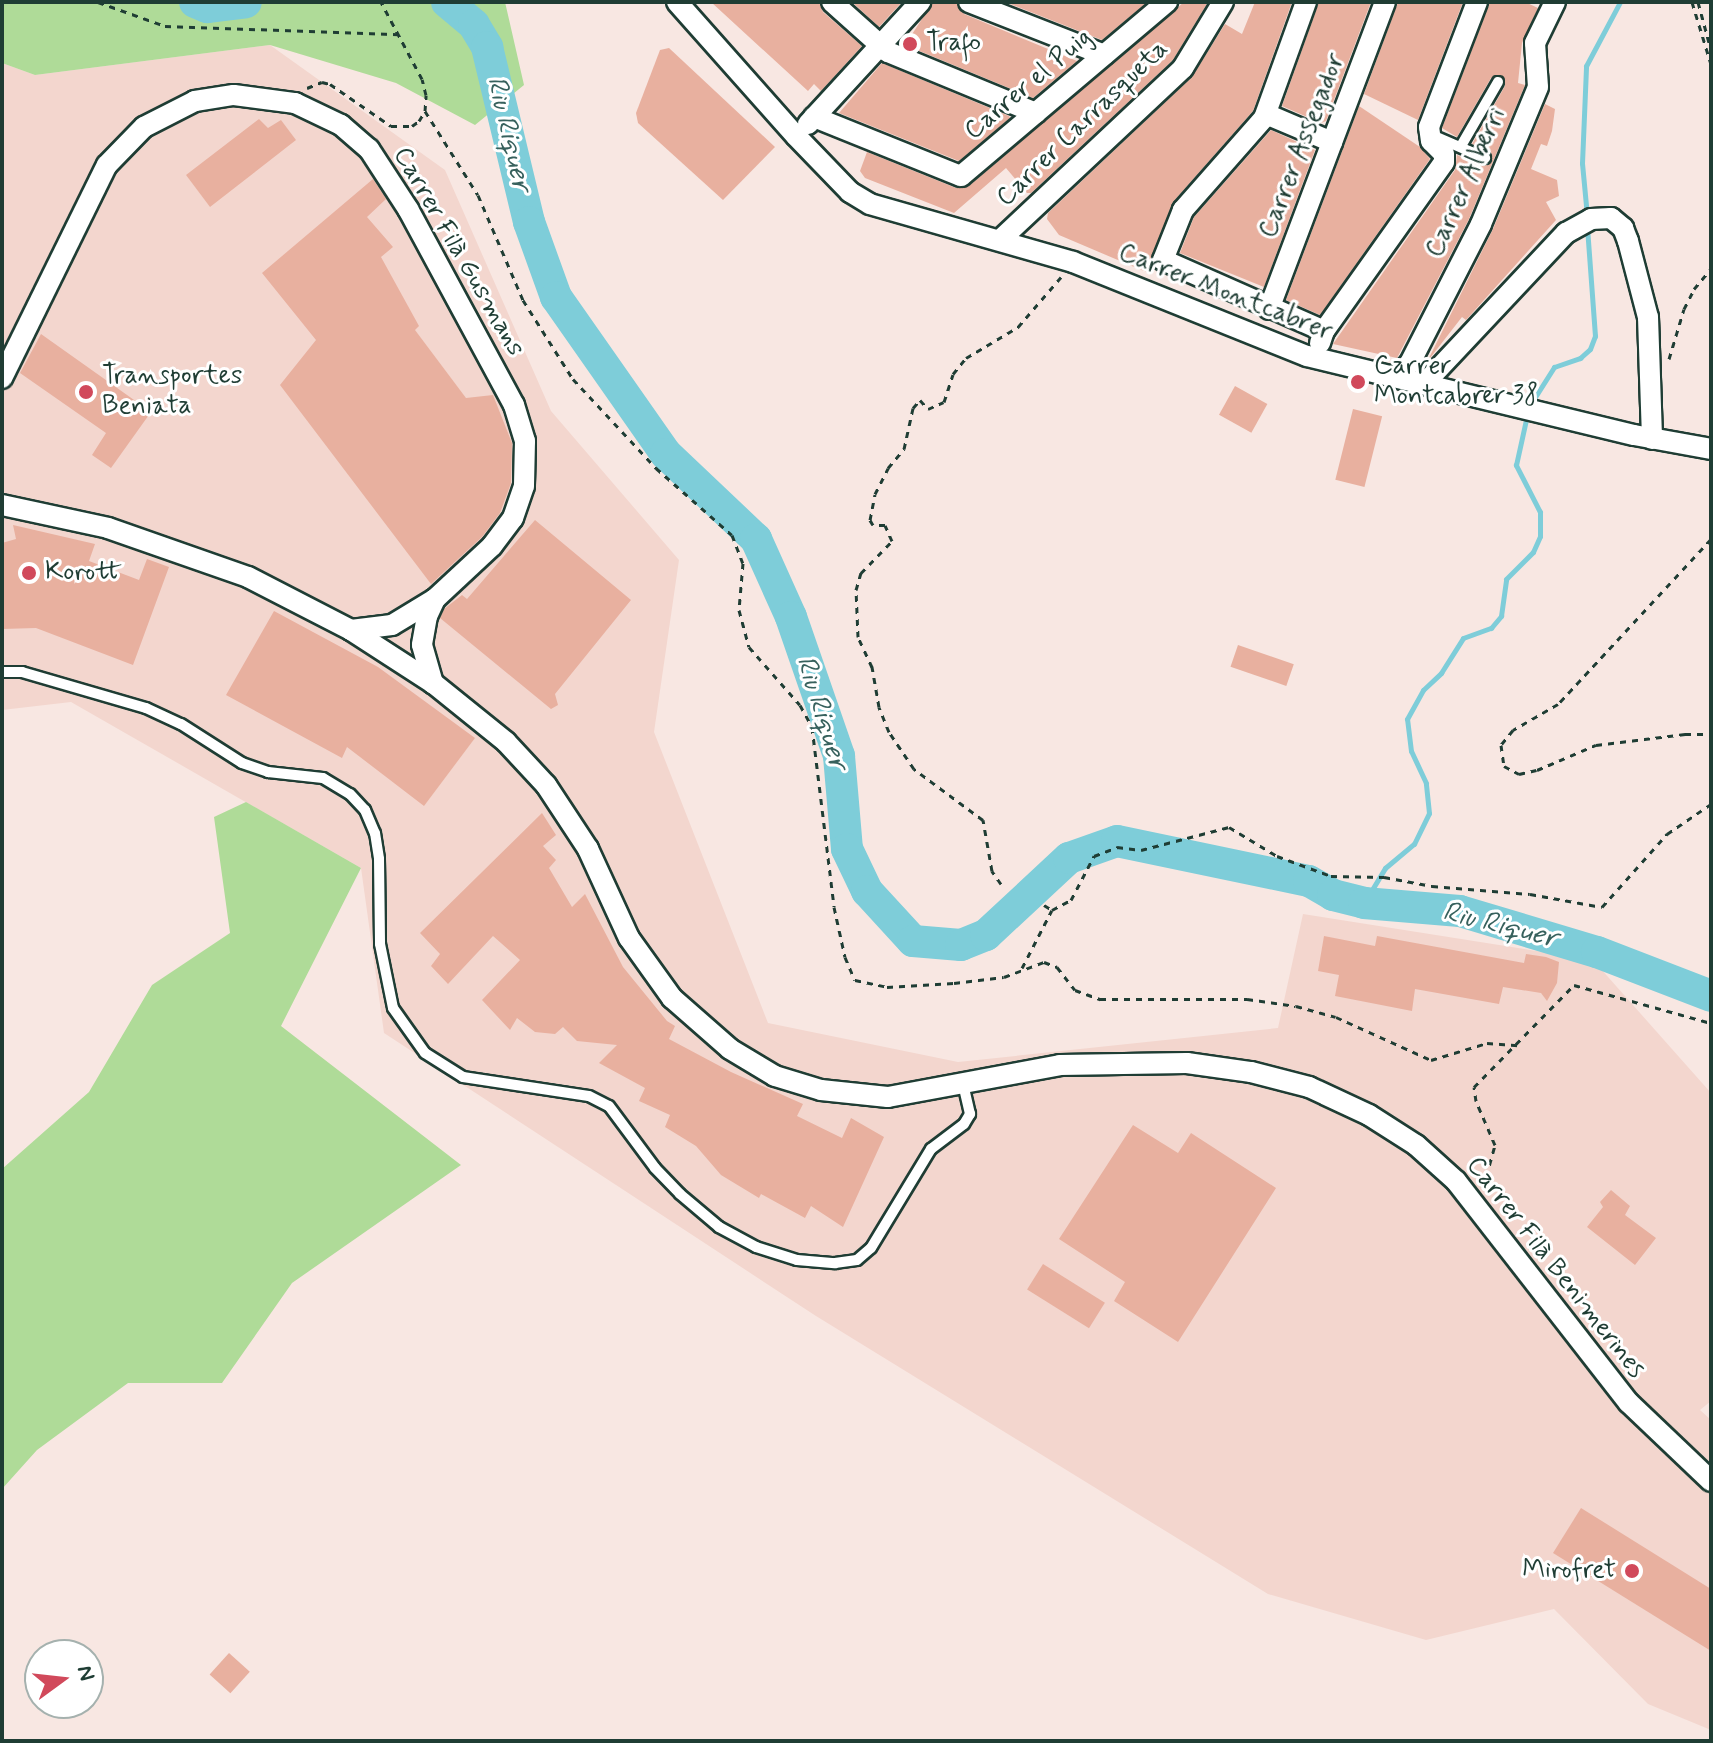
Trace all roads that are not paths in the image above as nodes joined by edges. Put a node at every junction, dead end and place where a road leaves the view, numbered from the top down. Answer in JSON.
{"nodes":[{"id":1,"x":677,"y":2,"type":"edge"},
{"id":2,"x":832,"y":2,"type":"edge"},
{"id":3,"x":920,"y":2,"type":"edge"},
{"id":4,"x":969,"y":2,"type":"edge"},
{"id":5,"x":1167,"y":2,"type":"edge"},
{"id":6,"x":1223,"y":2,"type":"edge"},
{"id":7,"x":1306,"y":2,"type":"edge"},
{"id":8,"x":1385,"y":2,"type":"edge"},
{"id":9,"x":1477,"y":2,"type":"edge"},
{"id":10,"x":1555,"y":2,"type":"edge"},
{"id":11,"x":879,"y":46,"type":"junction"},
{"id":12,"x":1104,"y":55,"type":"junction"},
{"id":13,"x":1498,"y":82,"type":"dead end"},
{"id":14,"x":1036,"y":113,"type":"junction"},
{"id":15,"x":1266,"y":114,"type":"junction"},
{"id":16,"x":814,"y":117,"type":"junction"},
{"id":17,"x":1429,"y":134,"type":"junction"},
{"id":18,"x":796,"y":136,"type":"junction"},
{"id":19,"x":1332,"y":142,"type":"junction"},
{"id":20,"x":1461,"y":146,"type":"junction"},
{"id":21,"x":1485,"y":158,"type":"dead end"},
{"id":22,"x":1000,"y":240,"type":"junction"},
{"id":23,"x":1269,"y":309,"type":"junction"},
{"id":24,"x":1324,"y":331,"type":"junction"},
{"id":25,"x":1315,"y":358,"type":"junction"},
{"id":26,"x":1398,"y":376,"type":"junction"},
{"id":27,"x":2,"y":378,"type":"edge"},
{"id":28,"x":1425,"y":383,"type":"junction"},
{"id":29,"x":1643,"y":437,"type":"junction"},
{"id":30,"x":1711,"y":449,"type":"edge"},
{"id":31,"x":2,"y":505,"type":"edge"},
{"id":32,"x":435,"y":599,"type":"junction"},
{"id":33,"x":351,"y":630,"type":"junction"},
{"id":34,"x":2,"y":672,"type":"edge"},
{"id":35,"x":433,"y":683,"type":"junction"},
{"id":36,"x":963,"y":1084,"type":"junction"},
{"id":37,"x":1711,"y":1481,"type":"edge"}],
"edges":[{"from":1,"to":18,"type":"street","name":"Carrer Montcabrer"},
{"from":2,"to":11,"type":"street"},
{"from":3,"to":11,"type":"street"},
{"from":4,"to":12,"type":"street"},
{"from":5,"to":12,"type":"street","name":"Carrer el Puig"},
{"from":6,"to":22,"type":"street","name":"Carrer Carrasqueta"},
{"from":7,"to":15,"type":"street"},
{"from":8,"to":19,"type":"street","name":"Carrer Assegador"},
{"from":9,"to":17,"type":"street"},
{"from":10,"to":26,"type":"street","name":"Carrer Alberri"},
{"from":11,"to":14,"type":"street"},
{"from":11,"to":16,"type":"street"},
{"from":12,"to":14,"type":"street","name":"Carrer el Puig"},
{"from":13,"to":20,"type":"lane"},
{"from":14,"to":16,"type":"street","name":"Carrer el Puig"},
{"from":15,"to":19,"type":"street"},
{"from":15,"to":23,"type":"street","name":"Carrer Montcabrer"},
{"from":16,"to":18,"type":"street"},
{"from":17,"to":20,"type":"lane"},
{"from":17,"to":24,"type":"street"},
{"from":18,"to":22,"type":"street","name":"Carrer Montcabrer"},
{"from":19,"to":23,"type":"street","name":"Carrer Assegador"},
{"from":20,"to":21,"type":"lane"},
{"from":22,"to":25,"type":"street","name":"Carrer Montcabrer"},
{"from":23,"to":24,"type":"street","name":"Carrer Montcabrer"},
{"from":24,"to":25,"type":"street"},
{"from":25,"to":26,"type":"street","name":"Carrer Montcabrer"},
{"from":26,"to":28,"type":"street","name":"Carrer Montcabrer"},
{"from":27,"to":32,"type":"street","name":"Carrer Filà Gusmans"},
{"from":28,"to":29,"type":"street","name":"Carrer Montcabrer"},
{"from":28,"to":29,"type":"street"},
{"from":29,"to":30,"type":"street","name":"Carrer Montcabrer"},
{"from":31,"to":33,"type":"street","name":"Carrer Filà Benimerines"},
{"from":32,"to":33,"type":"street"},
{"from":32,"to":35,"type":"street","name":"Carrer Filà Gusmans"},
{"from":33,"to":35,"type":"street","name":"Carrer Filà Benimerines"},
{"from":34,"to":36,"type":"lane"},
{"from":35,"to":36,"type":"street","name":"Carrer Filà Benimerines"},
{"from":36,"to":37,"type":"street","name":"Carrer Filà Benimerines"}]}
